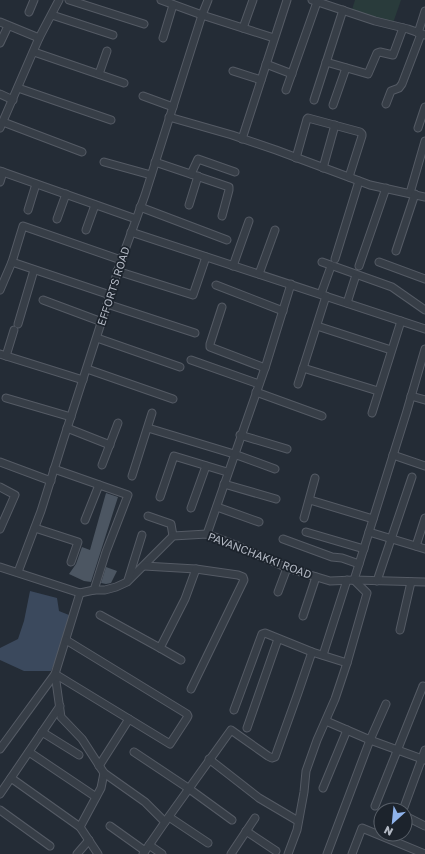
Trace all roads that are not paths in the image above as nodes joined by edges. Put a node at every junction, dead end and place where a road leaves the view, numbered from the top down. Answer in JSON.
{"nodes":[{"id":1,"x":34,"y":0,"type":"edge"},
{"id":2,"x":59,"y":0,"type":"edge"},
{"id":3,"x":69,"y":0,"type":"edge"},
{"id":4,"x":161,"y":0,"type":"edge"},
{"id":5,"x":208,"y":0,"type":"edge"},
{"id":6,"x":253,"y":0,"type":"edge"},
{"id":7,"x":287,"y":0,"type":"edge"},
{"id":8,"x":315,"y":1,"type":"edge"},
{"id":9,"x":333,"y":3,"type":"edge"},
{"id":10,"x":173,"y":5,"type":"junction"},
{"id":11,"x":343,"y":10,"type":"junction"},
{"id":12,"x":425,"y":11,"type":"edge"},
{"id":13,"x":29,"y":12,"type":"dead end"},
{"id":14,"x":52,"y":15,"type":"junction"},
{"id":15,"x":202,"y":16,"type":"junction"},
{"id":16,"x":0,"y":22,"type":"edge"},
{"id":17,"x":144,"y":24,"type":"dead end"},
{"id":18,"x":8,"y":26,"type":"junction"},
{"id":19,"x":243,"y":28,"type":"junction"},
{"id":20,"x":403,"y":28,"type":"junction"},
{"id":21,"x":421,"y":34,"type":"edge"},
{"id":22,"x":112,"y":35,"type":"dead end"},
{"id":23,"x":39,"y":38,"type":"junction"},
{"id":24,"x":163,"y":38,"type":"dead end"},
{"id":25,"x":274,"y":38,"type":"junction"},
{"id":26,"x":0,"y":43,"type":"edge"},
{"id":27,"x":107,"y":51,"type":"dead end"},
{"id":28,"x":34,"y":52,"type":"junction"},
{"id":29,"x":326,"y":62,"type":"junction"},
{"id":30,"x":266,"y":64,"type":"junction"},
{"id":31,"x":346,"y":68,"type":"junction"},
{"id":32,"x":233,"y":71,"type":"dead end"},
{"id":33,"x":99,"y":74,"type":"junction"},
{"id":34,"x":292,"y":74,"type":"junction"},
{"id":35,"x":261,"y":80,"type":"junction"},
{"id":36,"x":124,"y":83,"type":"dead end"},
{"id":37,"x":18,"y":88,"type":"junction"},
{"id":38,"x":286,"y":90,"type":"dead end"},
{"id":39,"x":0,"y":94,"type":"edge"},
{"id":40,"x":143,"y":96,"type":"dead end"},
{"id":41,"x":13,"y":100,"type":"junction"},
{"id":42,"x":314,"y":100,"type":"dead end"},
{"id":43,"x":386,"y":104,"type":"dead end"},
{"id":44,"x":333,"y":105,"type":"dead end"},
{"id":45,"x":173,"y":107,"type":"junction"},
{"id":46,"x":425,"y":107,"type":"edge"},
{"id":47,"x":169,"y":117,"type":"junction"},
{"id":48,"x":111,"y":120,"type":"dead end"},
{"id":49,"x":1,"y":125,"type":"edge"},
{"id":50,"x":335,"y":125,"type":"junction"},
{"id":51,"x":418,"y":128,"type":"dead end"},
{"id":52,"x":242,"y":139,"type":"junction"},
{"id":53,"x":425,"y":141,"type":"edge"},
{"id":54,"x":82,"y":152,"type":"dead end"},
{"id":55,"x":423,"y":154,"type":"edge"},
{"id":56,"x":296,"y":158,"type":"junction"},
{"id":57,"x":104,"y":162,"type":"dead end"},
{"id":58,"x":155,"y":162,"type":"junction"},
{"id":59,"x":323,"y":168,"type":"junction"},
{"id":60,"x":1,"y":172,"type":"edge"},
{"id":61,"x":235,"y":172,"type":"dead end"},
{"id":62,"x":191,"y":174,"type":"junction"},
{"id":63,"x":151,"y":175,"type":"junction"},
{"id":64,"x":198,"y":176,"type":"junction"},
{"id":65,"x":349,"y":177,"type":"junction"},
{"id":66,"x":359,"y":181,"type":"junction"},
{"id":67,"x":0,"y":182,"type":"edge"},
{"id":68,"x":36,"y":184,"type":"junction"},
{"id":69,"x":386,"y":188,"type":"junction"},
{"id":70,"x":412,"y":193,"type":"junction"},
{"id":71,"x":66,"y":194,"type":"junction"},
{"id":72,"x":424,"y":195,"type":"edge"},
{"id":73,"x":95,"y":205,"type":"junction"},
{"id":74,"x":189,"y":205,"type":"dead end"},
{"id":75,"x":140,"y":207,"type":"junction"},
{"id":76,"x":28,"y":210,"type":"dead end"},
{"id":77,"x":222,"y":216,"type":"dead end"},
{"id":78,"x":57,"y":219,"type":"dead end"},
{"id":79,"x":136,"y":219,"type":"junction"},
{"id":80,"x":249,"y":221,"type":"dead end"},
{"id":81,"x":86,"y":230,"type":"dead end"},
{"id":82,"x":275,"y":230,"type":"dead end"},
{"id":83,"x":131,"y":232,"type":"junction"},
{"id":84,"x":227,"y":240,"type":"dead end"},
{"id":85,"x":396,"y":252,"type":"dead end"},
{"id":86,"x":206,"y":257,"type":"junction"},
{"id":87,"x":335,"y":259,"type":"dead end"},
{"id":88,"x":121,"y":260,"type":"junction"},
{"id":89,"x":12,"y":262,"type":"junction"},
{"id":90,"x":322,"y":262,"type":"dead end"},
{"id":91,"x":379,"y":262,"type":"dead end"},
{"id":92,"x":233,"y":266,"type":"junction"},
{"id":93,"x":359,"y":266,"type":"dead end"},
{"id":94,"x":330,"y":269,"type":"dead end"},
{"id":95,"x":34,"y":270,"type":"junction"},
{"id":96,"x":118,"y":271,"type":"junction"},
{"id":97,"x":259,"y":274,"type":"junction"},
{"id":98,"x":355,"y":278,"type":"dead end"},
{"id":99,"x":425,"y":279,"type":"edge"},
{"id":100,"x":291,"y":284,"type":"junction"},
{"id":101,"x":216,"y":285,"type":"dead end"},
{"id":102,"x":0,"y":290,"type":"edge"},
{"id":103,"x":324,"y":295,"type":"junction"},
{"id":104,"x":110,"y":296,"type":"junction"},
{"id":105,"x":43,"y":300,"type":"dead end"},
{"id":106,"x":347,"y":303,"type":"junction"},
{"id":107,"x":107,"y":304,"type":"junction"},
{"id":108,"x":222,"y":307,"type":"dead end"},
{"id":109,"x":425,"y":310,"type":"edge"},
{"id":110,"x":283,"y":311,"type":"junction"},
{"id":111,"x":401,"y":321,"type":"junction"},
{"id":112,"x":102,"y":322,"type":"junction"},
{"id":113,"x":317,"y":326,"type":"junction"},
{"id":114,"x":425,"y":329,"type":"edge"},
{"id":115,"x":195,"y":334,"type":"dead end"},
{"id":116,"x":97,"y":338,"type":"junction"},
{"id":117,"x":425,"y":349,"type":"edge"},
{"id":118,"x":391,"y":350,"type":"junction"},
{"id":119,"x":2,"y":356,"type":"edge"},
{"id":120,"x":191,"y":360,"type":"dead end"},
{"id":121,"x":180,"y":367,"type":"dead end"},
{"id":122,"x":265,"y":368,"type":"junction"},
{"id":123,"x":303,"y":368,"type":"junction"},
{"id":124,"x":86,"y":369,"type":"junction"},
{"id":125,"x":83,"y":380,"type":"junction"},
{"id":126,"x":259,"y":384,"type":"junction"},
{"id":127,"x":298,"y":384,"type":"dead end"},
{"id":128,"x":378,"y":391,"type":"junction"},
{"id":129,"x":256,"y":392,"type":"junction"},
{"id":130,"x":411,"y":396,"type":"junction"},
{"id":131,"x":6,"y":398,"type":"dead end"},
{"id":132,"x":172,"y":399,"type":"dead end"},
{"id":133,"x":425,"y":400,"type":"edge"},
{"id":134,"x":152,"y":413,"type":"dead end"},
{"id":135,"x":372,"y":413,"type":"dead end"},
{"id":136,"x":322,"y":416,"type":"dead end"},
{"id":137,"x":70,"y":417,"type":"junction"},
{"id":138,"x":118,"y":423,"type":"dead end"},
{"id":139,"x":67,"y":428,"type":"junction"},
{"id":140,"x":148,"y":428,"type":"junction"},
{"id":141,"x":240,"y":435,"type":"junction"},
{"id":142,"x":110,"y":445,"type":"junction"},
{"id":143,"x":287,"y":450,"type":"dead end"},
{"id":144,"x":234,"y":454,"type":"junction"},
{"id":145,"x":393,"y":455,"type":"junction"},
{"id":146,"x":0,"y":462,"type":"edge"},
{"id":147,"x":102,"y":465,"type":"dead end"},
{"id":148,"x":206,"y":466,"type":"junction"},
{"id":149,"x":425,"y":466,"type":"edge"},
{"id":150,"x":54,"y":469,"type":"junction"},
{"id":151,"x":275,"y":469,"type":"dead end"},
{"id":152,"x":227,"y":472,"type":"junction"},
{"id":153,"x":132,"y":476,"type":"dead end"},
{"id":154,"x":412,"y":477,"type":"dead end"},
{"id":155,"x":315,"y":478,"type":"dead end"},
{"id":156,"x":51,"y":481,"type":"junction"},
{"id":157,"x":224,"y":484,"type":"junction"},
{"id":158,"x":99,"y":485,"type":"junction"},
{"id":159,"x":0,"y":487,"type":"edge"},
{"id":160,"x":160,"y":498,"type":"dead end"},
{"id":161,"x":276,"y":499,"type":"dead end"},
{"id":162,"x":310,"y":500,"type":"junction"},
{"id":163,"x":217,"y":507,"type":"junction"},
{"id":164,"x":191,"y":508,"type":"dead end"},
{"id":165,"x":148,"y":516,"type":"dead end"},
{"id":166,"x":304,"y":518,"type":"dead end"},
{"id":167,"x":425,"y":518,"type":"edge"},
{"id":168,"x":373,"y":519,"type":"junction"},
{"id":169,"x":85,"y":520,"type":"dead end"},
{"id":170,"x":259,"y":522,"type":"dead end"},
{"id":171,"x":35,"y":528,"type":"junction"},
{"id":172,"x":0,"y":529,"type":"edge"},
{"id":173,"x":306,"y":532,"type":"dead end"},
{"id":174,"x":369,"y":532,"type":"junction"},
{"id":175,"x":207,"y":534,"type":"junction"},
{"id":176,"x":142,"y":535,"type":"dead end"},
{"id":177,"x":173,"y":536,"type":"junction"},
{"id":178,"x":283,"y":539,"type":"dead end"},
{"id":179,"x":391,"y":539,"type":"junction"},
{"id":180,"x":416,"y":546,"type":"junction"},
{"id":181,"x":364,"y":549,"type":"junction"},
{"id":182,"x":425,"y":549,"type":"edge"},
{"id":183,"x":71,"y":562,"type":"dead end"},
{"id":184,"x":359,"y":564,"type":"junction"},
{"id":185,"x":144,"y":566,"type":"junction"},
{"id":186,"x":0,"y":567,"type":"edge"},
{"id":187,"x":287,"y":568,"type":"junction"},
{"id":188,"x":196,"y":569,"type":"junction"},
{"id":189,"x":18,"y":572,"type":"junction"},
{"id":190,"x":316,"y":577,"type":"junction"},
{"id":191,"x":350,"y":580,"type":"junction"},
{"id":192,"x":378,"y":581,"type":"junction"},
{"id":193,"x":127,"y":582,"type":"junction"},
{"id":194,"x":411,"y":582,"type":"junction"},
{"id":195,"x":425,"y":582,"type":"edge"},
{"id":196,"x":94,"y":590,"type":"junction"},
{"id":197,"x":278,"y":592,"type":"dead end"},
{"id":198,"x":80,"y":593,"type":"junction"},
{"id":199,"x":100,"y":615,"type":"dead end"},
{"id":200,"x":303,"y":616,"type":"dead end"},
{"id":201,"x":400,"y":630,"type":"dead end"},
{"id":202,"x":278,"y":639,"type":"junction"},
{"id":203,"x":66,"y":640,"type":"junction"},
{"id":204,"x":160,"y":648,"type":"junction"},
{"id":205,"x":312,"y":652,"type":"junction"},
{"id":206,"x":323,"y":655,"type":"junction"},
{"id":207,"x":181,"y":660,"type":"dead end"},
{"id":208,"x":347,"y":662,"type":"junction"},
{"id":209,"x":55,"y":674,"type":"junction"},
{"id":210,"x":423,"y":686,"type":"dead end"},
{"id":211,"x":191,"y":689,"type":"dead end"},
{"id":212,"x":386,"y":704,"type":"dead end"},
{"id":213,"x":60,"y":706,"type":"junction"},
{"id":214,"x":234,"y":710,"type":"dead end"},
{"id":215,"x":129,"y":719,"type":"junction"},
{"id":216,"x":326,"y":721,"type":"junction"},
{"id":217,"x":246,"y":728,"type":"dead end"},
{"id":218,"x":347,"y":730,"type":"junction"},
{"id":219,"x":42,"y":732,"type":"junction"},
{"id":220,"x":370,"y":740,"type":"junction"},
{"id":221,"x":0,"y":749,"type":"edge"},
{"id":222,"x":397,"y":749,"type":"junction"},
{"id":223,"x":425,"y":750,"type":"edge"},
{"id":224,"x":29,"y":752,"type":"junction"},
{"id":225,"x":134,"y":752,"type":"dead end"},
{"id":226,"x":79,"y":755,"type":"dead end"},
{"id":227,"x":209,"y":759,"type":"junction"},
{"id":228,"x":423,"y":759,"type":"edge"},
{"id":229,"x":99,"y":766,"type":"junction"},
{"id":230,"x":104,"y":774,"type":"junction"},
{"id":231,"x":11,"y":778,"type":"junction"},
{"id":232,"x":188,"y":788,"type":"junction"},
{"id":233,"x":323,"y":788,"type":"dead end"},
{"id":234,"x":0,"y":794,"type":"edge"},
{"id":235,"x":96,"y":797,"type":"junction"},
{"id":236,"x":377,"y":802,"type":"edge"},
{"id":237,"x":406,"y":802,"type":"edge"},
{"id":238,"x":0,"y":810,"type":"edge"},
{"id":239,"x":255,"y":818,"type":"dead end"},
{"id":240,"x":167,"y":819,"type":"junction"},
{"id":241,"x":232,"y":820,"type":"dead end"},
{"id":242,"x":413,"y":820,"type":"edge"},
{"id":243,"x":298,"y":821,"type":"junction"},
{"id":244,"x":110,"y":826,"type":"dead end"},
{"id":245,"x":425,"y":826,"type":"edge"},
{"id":246,"x":80,"y":827,"type":"junction"},
{"id":247,"x":246,"y":831,"type":"junction"},
{"id":248,"x":89,"y":840,"type":"junction"},
{"id":249,"x":208,"y":844,"type":"dead end"},
{"id":250,"x":50,"y":846,"type":"dead end"},
{"id":251,"x":146,"y":850,"type":"edge"},
{"id":252,"x":276,"y":851,"type":"dead end"},
{"id":253,"x":76,"y":854,"type":"edge"},
{"id":254,"x":98,"y":854,"type":"edge"},
{"id":255,"x":162,"y":854,"type":"edge"},
{"id":256,"x":231,"y":854,"type":"edge"},
{"id":257,"x":288,"y":854,"type":"edge"},
{"id":258,"x":328,"y":854,"type":"edge"},
{"id":259,"x":352,"y":854,"type":"edge"},
{"id":260,"x":424,"y":854,"type":"edge"}],
"edges":[{"from":1,"to":13,"type":"street"},
{"from":2,"to":14,"type":"street"},
{"from":3,"to":17,"type":"street"},
{"from":4,"to":10,"type":"street"},
{"from":5,"to":15,"type":"street","name":"EFFORTS ROAD"},
{"from":6,"to":19,"type":"street"},
{"from":7,"to":25,"type":"street"},
{"from":8,"to":9,"type":"street"},
{"from":8,"to":34,"type":"street"},
{"from":9,"to":11,"type":"street"},
{"from":10,"to":15,"type":"street"},
{"from":10,"to":24,"type":"street"},
{"from":11,"to":20,"type":"street"},
{"from":11,"to":29,"type":"street"},
{"from":12,"to":21,"type":"street"},
{"from":14,"to":22,"type":"street"},
{"from":14,"to":23,"type":"street"},
{"from":15,"to":19,"type":"street"},
{"from":15,"to":45,"type":"street","name":"EFFORTS ROAD"},
{"from":16,"to":18,"type":"street"},
{"from":18,"to":23,"type":"street"},
{"from":18,"to":26,"type":"street"},
{"from":19,"to":25,"type":"street"},
{"from":20,"to":21,"type":"street"},
{"from":20,"to":31,"type":"street"},
{"from":21,"to":43,"type":"street"},
{"from":23,"to":28,"type":"street"},
{"from":25,"to":30,"type":"street"},
{"from":27,"to":33,"type":"street"},
{"from":28,"to":33,"type":"street"},
{"from":28,"to":37,"type":"street"},
{"from":29,"to":31,"type":"street"},
{"from":29,"to":42,"type":"street"},
{"from":30,"to":34,"type":"street"},
{"from":30,"to":35,"type":"street"},
{"from":31,"to":44,"type":"street"},
{"from":32,"to":35,"type":"street"},
{"from":33,"to":36,"type":"street"},
{"from":34,"to":38,"type":"street"},
{"from":35,"to":52,"type":"street"},
{"from":37,"to":41,"type":"street"},
{"from":37,"to":48,"type":"street"},
{"from":39,"to":41,"type":"street"},
{"from":40,"to":45,"type":"street"},
{"from":41,"to":49,"type":"street"},
{"from":45,"to":47,"type":"street","name":"EFFORTS ROAD"},
{"from":46,"to":51,"type":"street"},
{"from":47,"to":52,"type":"street"},
{"from":47,"to":58,"type":"street","name":"EFFORTS ROAD"},
{"from":49,"to":54,"type":"street"},
{"from":50,"to":56,"type":"street"},
{"from":50,"to":59,"type":"street"},
{"from":50,"to":65,"type":"street"},
{"from":52,"to":56,"type":"street"},
{"from":53,"to":55,"type":"street"},
{"from":55,"to":70,"type":"street"},
{"from":56,"to":59,"type":"street"},
{"from":57,"to":63,"type":"street"},
{"from":58,"to":62,"type":"street"},
{"from":58,"to":63,"type":"street","name":"EFFORTS ROAD"},
{"from":59,"to":65,"type":"street"},
{"from":60,"to":67,"type":"street"},
{"from":60,"to":68,"type":"street"},
{"from":61,"to":62,"type":"street"},
{"from":62,"to":64,"type":"street"},
{"from":63,"to":75,"type":"street","name":"EFFORTS ROAD"},
{"from":64,"to":74,"type":"street"},
{"from":64,"to":77,"type":"street"},
{"from":65,"to":66,"type":"street"},
{"from":66,"to":69,"type":"street"},
{"from":66,"to":87,"type":"street"},
{"from":68,"to":71,"type":"street"},
{"from":68,"to":76,"type":"street"},
{"from":69,"to":70,"type":"street"},
{"from":69,"to":93,"type":"street"},
{"from":70,"to":72,"type":"street"},
{"from":70,"to":85,"type":"street"},
{"from":71,"to":73,"type":"street"},
{"from":71,"to":78,"type":"street"},
{"from":73,"to":79,"type":"street"},
{"from":73,"to":81,"type":"street"},
{"from":75,"to":79,"type":"street","name":"EFFORTS ROAD"},
{"from":75,"to":84,"type":"street"},
{"from":79,"to":83,"type":"street","name":"EFFORTS ROAD"},
{"from":80,"to":92,"type":"street"},
{"from":82,"to":97,"type":"street"},
{"from":83,"to":86,"type":"street"},
{"from":83,"to":88,"type":"street","name":"EFFORTS ROAD"},
{"from":86,"to":92,"type":"street"},
{"from":86,"to":96,"type":"street"},
{"from":88,"to":89,"type":"street"},
{"from":88,"to":96,"type":"street","name":"EFFORTS ROAD"},
{"from":89,"to":95,"type":"street"},
{"from":89,"to":102,"type":"street"},
{"from":90,"to":109,"type":"street"},
{"from":91,"to":99,"type":"street"},
{"from":92,"to":97,"type":"street"},
{"from":94,"to":103,"type":"street"},
{"from":95,"to":104,"type":"street"},
{"from":95,"to":119,"type":"street"},
{"from":96,"to":104,"type":"street","name":"EFFORTS ROAD"},
{"from":97,"to":100,"type":"street"},
{"from":98,"to":106,"type":"street"},
{"from":100,"to":103,"type":"street"},
{"from":100,"to":110,"type":"street"},
{"from":101,"to":110,"type":"street"},
{"from":103,"to":106,"type":"street"},
{"from":103,"to":113,"type":"street"},
{"from":104,"to":107,"type":"street","name":"EFFORTS ROAD"},
{"from":105,"to":112,"type":"street"},
{"from":106,"to":111,"type":"street"},
{"from":107,"to":112,"type":"street","name":"EFFORTS ROAD"},
{"from":107,"to":115,"type":"street"},
{"from":108,"to":122,"type":"street"},
{"from":110,"to":122,"type":"street"},
{"from":111,"to":114,"type":"street"},
{"from":111,"to":118,"type":"street"},
{"from":112,"to":116,"type":"street","name":"EFFORTS ROAD"},
{"from":113,"to":118,"type":"street"},
{"from":113,"to":123,"type":"street"},
{"from":116,"to":121,"type":"street"},
{"from":116,"to":124,"type":"street","name":"EFFORTS ROAD"},
{"from":117,"to":130,"type":"street"},
{"from":118,"to":128,"type":"street"},
{"from":119,"to":125,"type":"street"},
{"from":120,"to":126,"type":"street"},
{"from":122,"to":126,"type":"street"},
{"from":123,"to":127,"type":"street"},
{"from":123,"to":128,"type":"street"},
{"from":124,"to":125,"type":"street","name":"EFFORTS ROAD"},
{"from":124,"to":132,"type":"street"},
{"from":125,"to":137,"type":"street","name":"EFFORTS ROAD"},
{"from":126,"to":129,"type":"street"},
{"from":128,"to":135,"type":"street"},
{"from":129,"to":136,"type":"street"},
{"from":129,"to":141,"type":"street"},
{"from":130,"to":133,"type":"street"},
{"from":130,"to":145,"type":"street"},
{"from":131,"to":137,"type":"street"},
{"from":134,"to":140,"type":"street"},
{"from":137,"to":139,"type":"street","name":"EFFORTS ROAD"},
{"from":138,"to":142,"type":"street"},
{"from":139,"to":142,"type":"street"},
{"from":139,"to":150,"type":"street","name":"EFFORTS ROAD"},
{"from":140,"to":144,"type":"street"},
{"from":140,"to":153,"type":"street"},
{"from":141,"to":143,"type":"street"},
{"from":141,"to":144,"type":"street"},
{"from":142,"to":147,"type":"street"},
{"from":144,"to":151,"type":"street"},
{"from":144,"to":152,"type":"street"},
{"from":145,"to":149,"type":"street"},
{"from":145,"to":168,"type":"street"},
{"from":146,"to":156,"type":"street"},
{"from":148,"to":152,"type":"street"},
{"from":148,"to":160,"type":"street"},
{"from":148,"to":164,"type":"street"},
{"from":150,"to":156,"type":"street","name":"EFFORTS ROAD"},
{"from":150,"to":158,"type":"street"},
{"from":152,"to":157,"type":"street"},
{"from":154,"to":179,"type":"street"},
{"from":155,"to":162,"type":"street"},
{"from":156,"to":171,"type":"street","name":"EFFORTS ROAD"},
{"from":157,"to":161,"type":"street"},
{"from":157,"to":163,"type":"street"},
{"from":158,"to":169,"type":"street"},
{"from":158,"to":196,"type":"street"},
{"from":159,"to":172,"type":"street"},
{"from":162,"to":166,"type":"street"},
{"from":162,"to":168,"type":"street"},
{"from":163,"to":170,"type":"street"},
{"from":163,"to":175,"type":"street"},
{"from":165,"to":177,"type":"street"},
{"from":167,"to":180,"type":"street"},
{"from":168,"to":174,"type":"street"},
{"from":171,"to":183,"type":"street"},
{"from":171,"to":189,"type":"street","name":"EFFORTS ROAD"},
{"from":173,"to":181,"type":"street"},
{"from":174,"to":179,"type":"street"},
{"from":174,"to":181,"type":"street"},
{"from":175,"to":177,"type":"street","name":"PAVANCHAKKI ROAD"},
{"from":175,"to":187,"type":"street","name":"PAVANCHAKKI ROAD"},
{"from":176,"to":193,"type":"street"},
{"from":177,"to":185,"type":"street"},
{"from":178,"to":184,"type":"street"},
{"from":179,"to":180,"type":"street"},
{"from":179,"to":192,"type":"street"},
{"from":180,"to":182,"type":"street"},
{"from":181,"to":184,"type":"street"},
{"from":184,"to":191,"type":"street"},
{"from":185,"to":188,"type":"street"},
{"from":185,"to":193,"type":"street"},
{"from":186,"to":189,"type":"street"},
{"from":187,"to":190,"type":"street","name":"PAVANCHAKKI ROAD"},
{"from":187,"to":197,"type":"street"},
{"from":188,"to":204,"type":"street"},
{"from":188,"to":211,"type":"street"},
{"from":189,"to":198,"type":"street"},
{"from":190,"to":191,"type":"street","name":"PAVANCHAKKI ROAD"},
{"from":190,"to":200,"type":"street"},
{"from":191,"to":192,"type":"street","name":"PAVANCHAKKI ROAD"},
{"from":191,"to":206,"type":"street"},
{"from":191,"to":208,"type":"street"},
{"from":192,"to":194,"type":"street","name":"PAVANCHAKKI ROAD"},
{"from":193,"to":196,"type":"street"},
{"from":194,"to":195,"type":"street","name":"PAVANCHAKKI ROAD"},
{"from":194,"to":201,"type":"street"},
{"from":196,"to":198,"type":"street"},
{"from":198,"to":203,"type":"street"},
{"from":199,"to":204,"type":"street"},
{"from":202,"to":205,"type":"street"},
{"from":202,"to":214,"type":"street"},
{"from":202,"to":217,"type":"street"},
{"from":203,"to":209,"type":"street"},
{"from":203,"to":215,"type":"street"},
{"from":204,"to":207,"type":"street"},
{"from":205,"to":206,"type":"street"},
{"from":205,"to":227,"type":"street"},
{"from":206,"to":208,"type":"street"},
{"from":208,"to":216,"type":"street"},
{"from":209,"to":213,"type":"street"},
{"from":209,"to":215,"type":"street"},
{"from":209,"to":221,"type":"street"},
{"from":210,"to":222,"type":"street"},
{"from":212,"to":220,"type":"street"},
{"from":213,"to":219,"type":"street"},
{"from":213,"to":229,"type":"street"},
{"from":215,"to":229,"type":"street"},
{"from":216,"to":218,"type":"street"},
{"from":216,"to":243,"type":"street"},
{"from":218,"to":220,"type":"street"},
{"from":218,"to":233,"type":"street"},
{"from":219,"to":224,"type":"street"},
{"from":219,"to":226,"type":"street"},
{"from":220,"to":222,"type":"street"},
{"from":220,"to":258,"type":"street"},
{"from":222,"to":228,"type":"street"},
{"from":222,"to":236,"type":"street"},
{"from":223,"to":228,"type":"street"},
{"from":224,"to":231,"type":"street"},
{"from":224,"to":235,"type":"street"},
{"from":225,"to":232,"type":"street"},
{"from":227,"to":232,"type":"street"},
{"from":227,"to":243,"type":"street"},
{"from":228,"to":237,"type":"street"},
{"from":229,"to":230,"type":"street"},
{"from":230,"to":235,"type":"street"},
{"from":230,"to":240,"type":"street"},
{"from":231,"to":234,"type":"street"},
{"from":231,"to":246,"type":"street"},
{"from":232,"to":240,"type":"street"},
{"from":232,"to":241,"type":"street"},
{"from":235,"to":246,"type":"street"},
{"from":238,"to":250,"type":"street"},
{"from":239,"to":247,"type":"street"},
{"from":240,"to":249,"type":"street"},
{"from":240,"to":251,"type":"street"},
{"from":242,"to":245,"type":"street"},
{"from":243,"to":257,"type":"street"},
{"from":244,"to":251,"type":"street"},
{"from":246,"to":248,"type":"street"},
{"from":247,"to":252,"type":"street"},
{"from":247,"to":256,"type":"street"},
{"from":248,"to":253,"type":"street"},
{"from":248,"to":254,"type":"street"},
{"from":251,"to":255,"type":"street"},
{"from":259,"to":260,"type":"street"}]}
